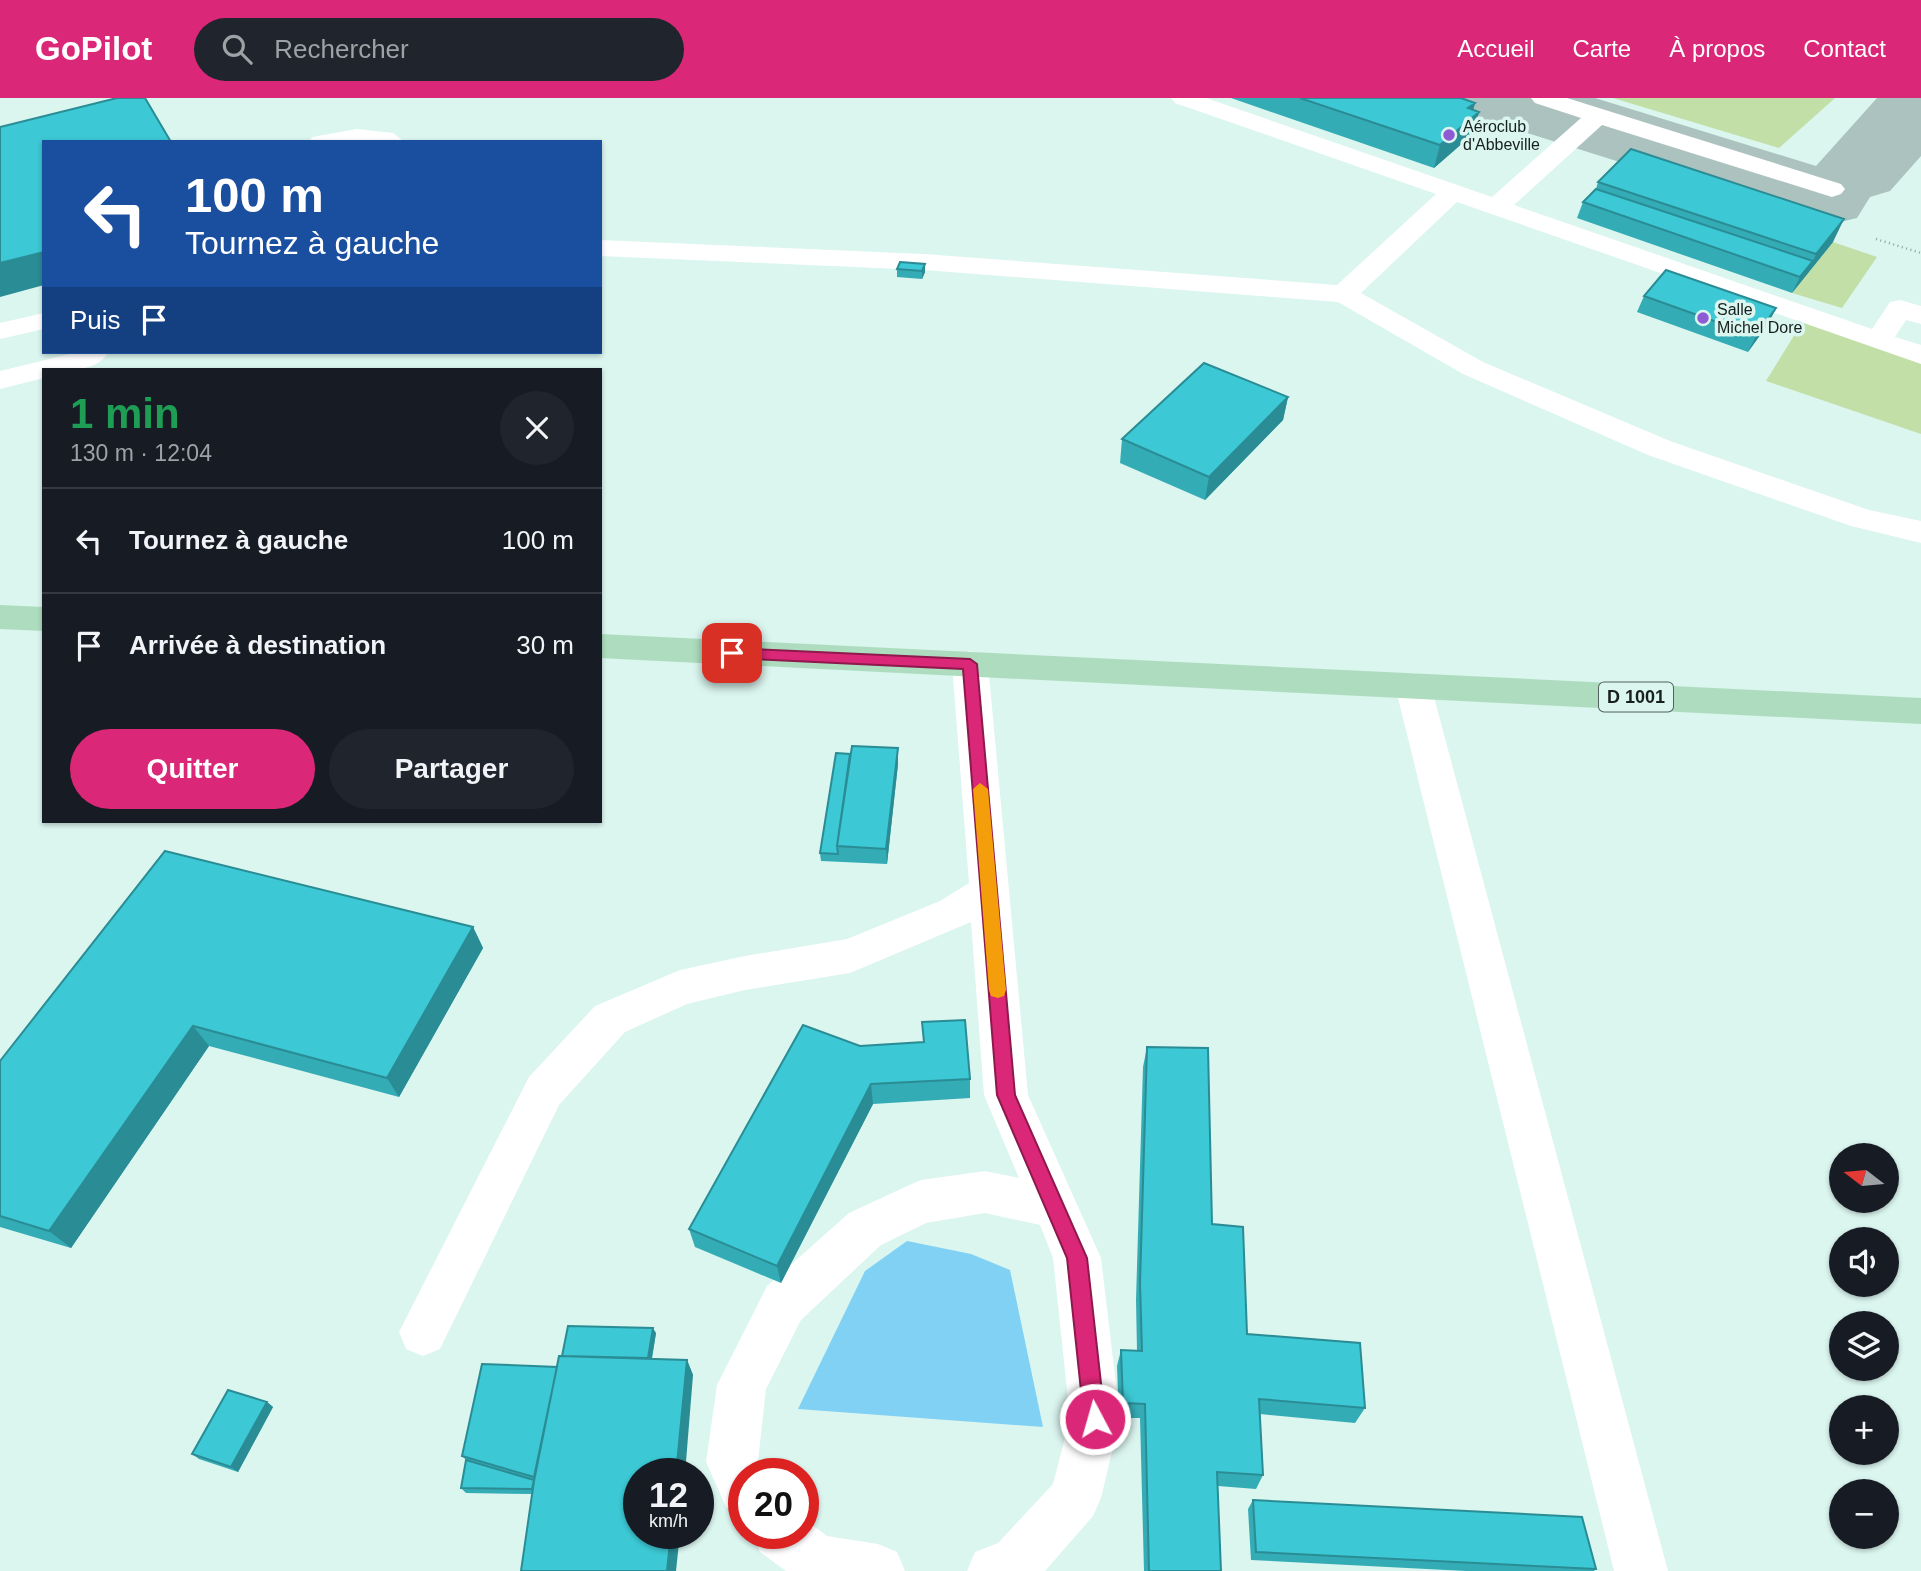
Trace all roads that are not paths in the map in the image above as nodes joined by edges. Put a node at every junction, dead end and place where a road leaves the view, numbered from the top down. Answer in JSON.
{"nodes":[{"id":1,"x":1183,"y":98,"type":"edge"},
{"id":2,"x":1543,"y":98,"type":"edge"},
{"id":3,"x":1598,"y":116,"type":"junction"},
{"id":4,"x":331,"y":140,"type":"edge"},
{"id":5,"x":389,"y":140,"type":"edge"},
{"id":6,"x":1832,"y":189,"type":"dead end"},
{"id":7,"x":1453,"y":192,"type":"junction"},
{"id":8,"x":1496,"y":207,"type":"junction"},
{"id":9,"x":602,"y":248,"type":"edge"},
{"id":10,"x":1344,"y":294,"type":"junction"},
{"id":11,"x":1921,"y":316,"type":"edge"},
{"id":12,"x":42,"y":321,"type":"edge"},
{"id":13,"x":0,"y":331,"type":"edge"},
{"id":14,"x":1879,"y":340,"type":"junction"},
{"id":15,"x":92,"y":354,"type":"edge"},
{"id":16,"x":1921,"y":355,"type":"edge"},
{"id":17,"x":48,"y":368,"type":"edge"},
{"id":18,"x":42,"y":370,"type":"edge"},
{"id":19,"x":0,"y":380,"type":"edge"},
{"id":20,"x":1921,"y":532,"type":"edge"},
{"id":21,"x":0,"y":617,"type":"edge"},
{"id":22,"x":42,"y":619,"type":"edge"},
{"id":23,"x":602,"y":646,"type":"edge"},
{"id":24,"x":970,"y":664,"type":"junction"},
{"id":25,"x":1413,"y":686,"type":"junction"},
{"id":26,"x":1921,"y":711,"type":"edge"},
{"id":27,"x":989,"y":890,"type":"junction"},
{"id":28,"x":1055,"y":1207,"type":"junction"},
{"id":29,"x":423,"y":1332,"type":"dead end"},
{"id":30,"x":733,"y":1458,"type":"edge"},
{"id":31,"x":801,"y":1549,"type":"edge"},
{"id":32,"x":877,"y":1571,"type":"edge"},
{"id":33,"x":995,"y":1571,"type":"edge"},
{"id":34,"x":1642,"y":1571,"type":"edge"}],
"edges":[{"from":1,"to":7,"type":"street"},
{"from":2,"to":3,"type":"street"},
{"from":3,"to":6,"type":"street"},
{"from":3,"to":8,"type":"street"},
{"from":4,"to":5,"type":"street"},
{"from":7,"to":8,"type":"street"},
{"from":7,"to":10,"type":"street"},
{"from":8,"to":14,"type":"street"},
{"from":9,"to":10,"type":"street"},
{"from":10,"to":20,"type":"street"},
{"from":11,"to":14,"type":"street"},
{"from":12,"to":13,"type":"street"},
{"from":14,"to":16,"type":"street"},
{"from":15,"to":17,"type":"street"},
{"from":18,"to":19,"type":"street"},
{"from":21,"to":22,"type":"main road"},
{"from":23,"to":24,"type":"main road","number":"D 1001"},
{"from":24,"to":25,"type":"main road","number":"D 1001"},
{"from":24,"to":27,"type":"street"},
{"from":25,"to":26,"type":"main road","number":"D 1001"},
{"from":25,"to":34,"type":"street"},
{"from":27,"to":28,"type":"street"},
{"from":27,"to":29,"type":"street"},
{"from":28,"to":30,"type":"street"},
{"from":28,"to":33,"type":"street"},
{"from":31,"to":32,"type":"street"}]}
